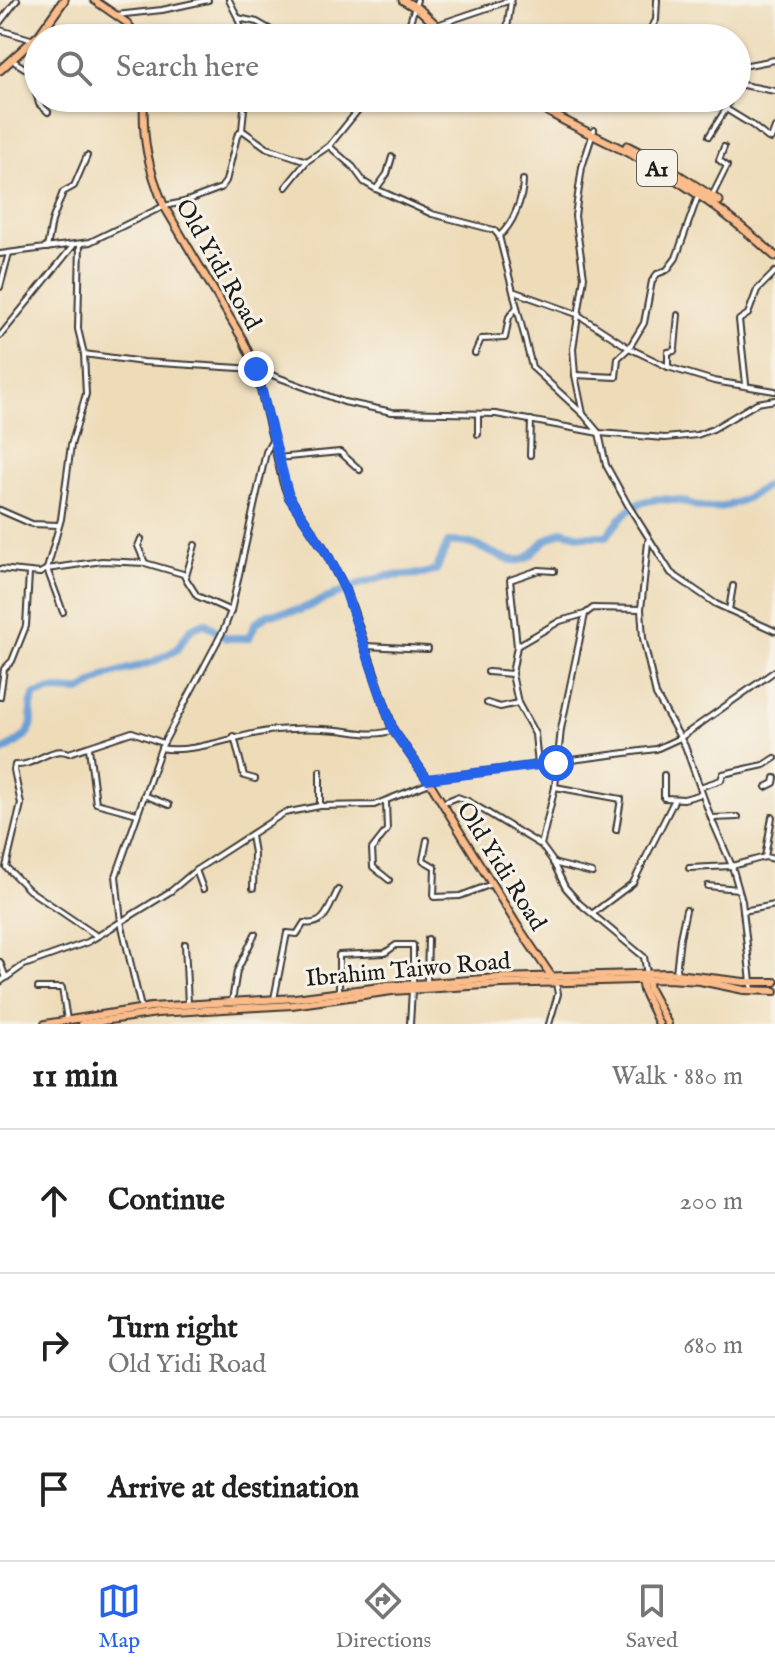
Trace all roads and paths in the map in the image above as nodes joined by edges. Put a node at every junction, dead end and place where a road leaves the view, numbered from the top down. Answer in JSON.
{"nodes":[{"id":1,"x":17,"y":0,"type":"edge"},
{"id":2,"x":64,"y":0,"type":"edge"},
{"id":3,"x":70,"y":0,"type":"edge"},
{"id":4,"x":94,"y":0,"type":"edge"},
{"id":5,"x":208,"y":0,"type":"edge"},
{"id":6,"x":229,"y":0,"type":"edge"},
{"id":7,"x":403,"y":0,"type":"edge"},
{"id":8,"x":511,"y":0,"type":"edge"},
{"id":9,"x":657,"y":0,"type":"edge"},
{"id":10,"x":415,"y":2,"type":"edge"},
{"id":11,"x":116,"y":15,"type":"junction"},
{"id":12,"x":238,"y":18,"type":"junction"},
{"id":13,"x":0,"y":22,"type":"edge"},
{"id":14,"x":47,"y":24,"type":"edge"},
{"id":15,"x":50,"y":24,"type":"edge"},
{"id":16,"x":126,"y":24,"type":"edge"},
{"id":17,"x":239,"y":24,"type":"edge"},
{"id":18,"x":260,"y":24,"type":"edge"},
{"id":19,"x":409,"y":24,"type":"edge"},
{"id":20,"x":438,"y":24,"type":"joint"},
{"id":21,"x":508,"y":24,"type":"edge"},
{"id":22,"x":654,"y":24,"type":"edge"},
{"id":23,"x":0,"y":30,"type":"edge"},
{"id":24,"x":24,"y":36,"type":"edge"},
{"id":25,"x":24,"y":51,"type":"edge"},
{"id":26,"x":24,"y":53,"type":"edge"},
{"id":27,"x":775,"y":60,"type":"edge"},
{"id":28,"x":15,"y":62,"type":"junction"},
{"id":29,"x":751,"y":64,"type":"edge"},
{"id":30,"x":24,"y":68,"type":"edge"},
{"id":31,"x":0,"y":73,"type":"edge"},
{"id":32,"x":751,"y":87,"type":"edge"},
{"id":33,"x":775,"y":91,"type":"edge"},
{"id":34,"x":144,"y":112,"type":"edge"},
{"id":35,"x":244,"y":112,"type":"edge"},
{"id":36,"x":357,"y":112,"type":"edge"},
{"id":37,"x":547,"y":112,"type":"edge"},
{"id":38,"x":559,"y":112,"type":"edge"},
{"id":39,"x":724,"y":112,"type":"edge"},
{"id":40,"x":731,"y":112,"type":"edge"},
{"id":41,"x":775,"y":128,"type":"edge"},
{"id":42,"x":242,"y":130,"type":"junction"},
{"id":43,"x":594,"y":132,"type":"junction"},
{"id":44,"x":709,"y":136,"type":"dead end"},
{"id":45,"x":329,"y":146,"type":"junction"},
{"id":46,"x":724,"y":147,"type":"dead end"},
{"id":47,"x":87,"y":156,"type":"dead end"},
{"id":48,"x":392,"y":157,"type":"dead end"},
{"id":49,"x":307,"y":161,"type":"junction"},
{"id":50,"x":523,"y":180,"type":"dead end"},
{"id":51,"x":286,"y":187,"type":"dead end"},
{"id":52,"x":376,"y":189,"type":"junction"},
{"id":53,"x":699,"y":194,"type":"junction"},
{"id":54,"x":712,"y":196,"type":"junction"},
{"id":55,"x":164,"y":206,"type":"junction"},
{"id":56,"x":499,"y":236,"type":"junction"},
{"id":57,"x":80,"y":244,"type":"junction"},
{"id":58,"x":73,"y":246,"type":"junction"},
{"id":59,"x":47,"y":248,"type":"junction"},
{"id":60,"x":775,"y":250,"type":"edge"},
{"id":61,"x":9,"y":253,"type":"junction"},
{"id":62,"x":0,"y":254,"type":"edge"},
{"id":63,"x":775,"y":256,"type":"edge"},
{"id":64,"x":775,"y":272,"type":"edge"},
{"id":65,"x":0,"y":287,"type":"edge"},
{"id":66,"x":514,"y":292,"type":"junction"},
{"id":67,"x":517,"y":307,"type":"junction"},
{"id":68,"x":577,"y":314,"type":"junction"},
{"id":69,"x":678,"y":315,"type":"dead end"},
{"id":70,"x":0,"y":336,"type":"edge"},
{"id":71,"x":629,"y":348,"type":"junction"},
{"id":72,"x":475,"y":353,"type":"dead end"},
{"id":73,"x":84,"y":354,"type":"junction"},
{"id":74,"x":668,"y":367,"type":"junction"},
{"id":75,"x":256,"y":369,"type":"junction"},
{"id":76,"x":575,"y":375,"type":"junction"},
{"id":77,"x":746,"y":384,"type":"junction"},
{"id":78,"x":775,"y":391,"type":"edge"},
{"id":79,"x":775,"y":400,"type":"edge"},
{"id":80,"x":478,"y":414,"type":"junction"},
{"id":81,"x":583,"y":414,"type":"junction"},
{"id":82,"x":531,"y":420,"type":"junction"},
{"id":83,"x":599,"y":433,"type":"junction"},
{"id":84,"x":478,"y":434,"type":"dead end"},
{"id":85,"x":273,"y":439,"type":"junction"},
{"id":86,"x":530,"y":455,"type":"dead end"},
{"id":87,"x":277,"y":458,"type":"junction"},
{"id":88,"x":360,"y":470,"type":"dead end"},
{"id":89,"x":0,"y":510,"type":"edge"},
{"id":90,"x":59,"y":525,"type":"junction"},
{"id":91,"x":141,"y":539,"type":"dead end"},
{"id":92,"x":648,"y":539,"type":"junction"},
{"id":93,"x":195,"y":545,"type":"dead end"},
{"id":94,"x":145,"y":563,"type":"junction"},
{"id":95,"x":0,"y":569,"type":"edge"},
{"id":96,"x":47,"y":569,"type":"junction"},
{"id":97,"x":554,"y":571,"type":"dead end"},
{"id":98,"x":29,"y":573,"type":"junction"},
{"id":99,"x":186,"y":576,"type":"junction"},
{"id":100,"x":733,"y":586,"type":"dead end"},
{"id":101,"x":641,"y":609,"type":"junction"},
{"id":102,"x":729,"y":610,"type":"junction"},
{"id":103,"x":231,"y":611,"type":"junction"},
{"id":104,"x":63,"y":612,"type":"dead end"},
{"id":105,"x":585,"y":614,"type":"junction"},
{"id":106,"x":775,"y":631,"type":"edge"},
{"id":107,"x":365,"y":646,"type":"junction"},
{"id":108,"x":517,"y":646,"type":"junction"},
{"id":109,"x":428,"y":649,"type":"dead end"},
{"id":110,"x":775,"y":671,"type":"edge"},
{"id":111,"x":488,"y":672,"type":"dead end"},
{"id":112,"x":512,"y":674,"type":"junction"},
{"id":113,"x":0,"y":697,"type":"edge"},
{"id":114,"x":487,"y":703,"type":"dead end"},
{"id":115,"x":518,"y":703,"type":"junction"},
{"id":116,"x":393,"y":730,"type":"junction"},
{"id":117,"x":234,"y":736,"type":"junction"},
{"id":118,"x":680,"y":738,"type":"junction"},
{"id":119,"x":162,"y":746,"type":"junction"},
{"id":120,"x":89,"y":748,"type":"junction"},
{"id":121,"x":775,"y":758,"type":"edge"},
{"id":122,"x":556,"y":763,"type":"junction"},
{"id":123,"x":538,"y":765,"type":"junction"},
{"id":124,"x":320,"y":771,"type":"dead end"},
{"id":125,"x":664,"y":775,"type":"dead end"},
{"id":126,"x":775,"y":778,"type":"edge"},
{"id":127,"x":255,"y":779,"type":"dead end"},
{"id":128,"x":428,"y":781,"type":"junction"},
{"id":129,"x":555,"y":787,"type":"junction"},
{"id":130,"x":700,"y":787,"type":"junction"},
{"id":131,"x":766,"y":787,"type":"dead end"},
{"id":132,"x":702,"y":794,"type":"junction"},
{"id":133,"x":144,"y":795,"type":"junction"},
{"id":134,"x":675,"y":799,"type":"junction"},
{"id":135,"x":386,"y":802,"type":"junction"},
{"id":136,"x":442,"y":803,"type":"junction"},
{"id":137,"x":169,"y":805,"type":"dead end"},
{"id":138,"x":320,"y":806,"type":"junction"},
{"id":139,"x":137,"y":814,"type":"junction"},
{"id":140,"x":738,"y":817,"type":"dead end"},
{"id":141,"x":772,"y":817,"type":"dead end"},
{"id":142,"x":711,"y":818,"type":"junction"},
{"id":143,"x":616,"y":830,"type":"dead end"},
{"id":144,"x":251,"y":836,"type":"junction"},
{"id":145,"x":427,"y":840,"type":"dead end"},
{"id":146,"x":541,"y":845,"type":"junction"},
{"id":147,"x":765,"y":857,"type":"junction"},
{"id":148,"x":775,"y":859,"type":"edge"},
{"id":149,"x":553,"y":863,"type":"junction"},
{"id":150,"x":732,"y":866,"type":"junction"},
{"id":151,"x":689,"y":868,"type":"dead end"},
{"id":152,"x":196,"y":870,"type":"junction"},
{"id":153,"x":592,"y":873,"type":"dead end"},
{"id":154,"x":389,"y":880,"type":"dead end"},
{"id":155,"x":492,"y":884,"type":"junction"},
{"id":156,"x":708,"y":886,"type":"dead end"},
{"id":157,"x":253,"y":888,"type":"dead end"},
{"id":158,"x":203,"y":889,"type":"dead end"},
{"id":159,"x":738,"y":889,"type":"junction"},
{"id":160,"x":338,"y":890,"type":"dead end"},
{"id":161,"x":775,"y":905,"type":"edge"},
{"id":162,"x":686,"y":910,"type":"dead end"},
{"id":163,"x":743,"y":911,"type":"junction"},
{"id":164,"x":593,"y":913,"type":"junction"},
{"id":165,"x":121,"y":922,"type":"junction"},
{"id":166,"x":255,"y":934,"type":"dead end"},
{"id":167,"x":97,"y":936,"type":"junction"},
{"id":168,"x":428,"y":939,"type":"dead end"},
{"id":169,"x":185,"y":944,"type":"dead end"},
{"id":170,"x":0,"y":962,"type":"edge"},
{"id":171,"x":676,"y":973,"type":"junction"},
{"id":172,"x":644,"y":977,"type":"junction"},
{"id":173,"x":6,"y":978,"type":"junction"},
{"id":174,"x":550,"y":979,"type":"junction"},
{"id":175,"x":667,"y":979,"type":"junction"},
{"id":176,"x":627,"y":981,"type":"junction"},
{"id":177,"x":0,"y":982,"type":"edge"},
{"id":178,"x":752,"y":982,"type":"junction"},
{"id":179,"x":775,"y":982,"type":"edge"},
{"id":180,"x":427,"y":983,"type":"junction"},
{"id":181,"x":412,"y":987,"type":"junction"},
{"id":182,"x":38,"y":988,"type":"dead end"},
{"id":183,"x":643,"y":990,"type":"junction"},
{"id":184,"x":752,"y":991,"type":"junction"},
{"id":185,"x":775,"y":991,"type":"edge"},
{"id":186,"x":339,"y":993,"type":"junction"},
{"id":187,"x":651,"y":994,"type":"junction"},
{"id":188,"x":274,"y":999,"type":"junction"},
{"id":189,"x":232,"y":1001,"type":"junction"},
{"id":190,"x":188,"y":1004,"type":"junction"},
{"id":191,"x":142,"y":1012,"type":"junction"},
{"id":192,"x":659,"y":1020,"type":"edge"},
{"id":193,"x":67,"y":1021,"type":"junction"},
{"id":194,"x":45,"y":1024,"type":"edge"},
{"id":195,"x":82,"y":1024,"type":"edge"},
{"id":196,"x":144,"y":1024,"type":"edge"},
{"id":197,"x":410,"y":1024,"type":"edge"},
{"id":198,"x":549,"y":1024,"type":"edge"},
{"id":199,"x":668,"y":1024,"type":"edge"}],
"edges":[{"from":1,"to":13,"type":"street"},
{"from":2,"to":14,"type":"highway"},
{"from":3,"to":15,"type":"highway"},
{"from":4,"to":11,"type":"main road"},
{"from":5,"to":11,"type":"street"},
{"from":6,"to":12,"type":"street"},
{"from":7,"to":10,"type":"highway"},
{"from":8,"to":20,"type":"street"},
{"from":8,"to":21,"type":"street"},
{"from":9,"to":22,"type":"street"},
{"from":10,"to":19,"type":"street"},
{"from":10,"to":20,"type":"highway"},
{"from":11,"to":16,"type":"main road"},
{"from":12,"to":17,"type":"street"},
{"from":12,"to":18,"type":"street"},
{"from":23,"to":24,"type":"street"},
{"from":25,"to":31,"type":"highway"},
{"from":26,"to":28,"type":"highway"},
{"from":27,"to":29,"type":"street"},
{"from":28,"to":30,"type":"street"},
{"from":28,"to":31,"type":"highway"},
{"from":32,"to":33,"type":"street"},
{"from":34,"to":55,"type":"main road","name":"Old Yidi Road"},
{"from":35,"to":42,"type":"street"},
{"from":36,"to":45,"type":"street"},
{"from":37,"to":43,"type":"highway","number":"A1"},
{"from":38,"to":43,"type":"highway","number":"A1"},
{"from":39,"to":44,"type":"street"},
{"from":40,"to":41,"type":"street"},
{"from":42,"to":49,"type":"street"},
{"from":42,"to":55,"type":"street"},
{"from":43,"to":53,"type":"highway","number":"A1"},
{"from":43,"to":54,"type":"highway","number":"A1"},
{"from":43,"to":68,"type":"street"},
{"from":45,"to":49,"type":"street"},
{"from":45,"to":52,"type":"street"},
{"from":46,"to":54,"type":"street"},
{"from":47,"to":59,"type":"street"},
{"from":48,"to":52,"type":"street"},
{"from":49,"to":51,"type":"street"},
{"from":50,"to":56,"type":"street"},
{"from":52,"to":56,"type":"street"},
{"from":53,"to":63,"type":"highway","number":"A1"},
{"from":53,"to":71,"type":"street"},
{"from":54,"to":60,"type":"highway","number":"A1"},
{"from":55,"to":57,"type":"street"},
{"from":55,"to":75,"type":"main road","name":"Old Yidi Road"},
{"from":56,"to":66,"type":"street"},
{"from":57,"to":58,"type":"street"},
{"from":57,"to":73,"type":"street"},
{"from":58,"to":59,"type":"street"},
{"from":58,"to":70,"type":"street"},
{"from":59,"to":61,"type":"street"},
{"from":61,"to":62,"type":"street"},
{"from":61,"to":65,"type":"street"},
{"from":64,"to":77,"type":"street"},
{"from":66,"to":67,"type":"street"},
{"from":66,"to":68,"type":"street"},
{"from":67,"to":72,"type":"street"},
{"from":67,"to":81,"type":"street"},
{"from":68,"to":71,"type":"street"},
{"from":68,"to":76,"type":"street"},
{"from":69,"to":74,"type":"street"},
{"from":71,"to":74,"type":"street"},
{"from":71,"to":76,"type":"street"},
{"from":73,"to":75,"type":"street"},
{"from":73,"to":90,"type":"street"},
{"from":74,"to":77,"type":"street"},
{"from":75,"to":80,"type":"street"},
{"from":75,"to":85,"type":"main road","name":"Old Yidi Road"},
{"from":76,"to":81,"type":"street"},
{"from":77,"to":78,"type":"street"},
{"from":79,"to":83,"type":"street"},
{"from":80,"to":82,"type":"street"},
{"from":80,"to":84,"type":"street"},
{"from":81,"to":83,"type":"street"},
{"from":82,"to":83,"type":"street"},
{"from":82,"to":86,"type":"street"},
{"from":83,"to":92,"type":"street"},
{"from":85,"to":87,"type":"main road","name":"Old Yidi Road"},
{"from":85,"to":103,"type":"street"},
{"from":87,"to":88,"type":"street"},
{"from":87,"to":107,"type":"main road","name":"Old Yidi Road"},
{"from":89,"to":90,"type":"street"},
{"from":90,"to":96,"type":"street"},
{"from":91,"to":94,"type":"street"},
{"from":92,"to":101,"type":"street"},
{"from":92,"to":102,"type":"street"},
{"from":93,"to":99,"type":"street"},
{"from":94,"to":96,"type":"street"},
{"from":94,"to":99,"type":"street"},
{"from":95,"to":98,"type":"street"},
{"from":96,"to":98,"type":"street"},
{"from":96,"to":104,"type":"street"},
{"from":97,"to":108,"type":"street"},
{"from":98,"to":113,"type":"street"},
{"from":99,"to":103,"type":"street"},
{"from":100,"to":102,"type":"street"},
{"from":101,"to":105,"type":"street"},
{"from":101,"to":118,"type":"street"},
{"from":102,"to":106,"type":"street"},
{"from":103,"to":119,"type":"street"},
{"from":105,"to":108,"type":"street"},
{"from":105,"to":122,"type":"street"},
{"from":107,"to":109,"type":"street"},
{"from":107,"to":116,"type":"main road","name":"Old Yidi Road"},
{"from":108,"to":112,"type":"street"},
{"from":110,"to":118,"type":"street"},
{"from":111,"to":112,"type":"street"},
{"from":112,"to":115,"type":"street"},
{"from":114,"to":115,"type":"street"},
{"from":115,"to":123,"type":"street"},
{"from":116,"to":117,"type":"street"},
{"from":116,"to":128,"type":"main road","name":"Old Yidi Road"},
{"from":117,"to":119,"type":"street"},
{"from":117,"to":127,"type":"street"},
{"from":118,"to":122,"type":"street"},
{"from":118,"to":130,"type":"street"},
{"from":119,"to":120,"type":"street"},
{"from":119,"to":133,"type":"street"},
{"from":120,"to":139,"type":"street"},
{"from":120,"to":167,"type":"street"},
{"from":121,"to":130,"type":"street"},
{"from":122,"to":123,"type":"street"},
{"from":122,"to":129,"type":"street"},
{"from":123,"to":128,"type":"street"},
{"from":124,"to":138,"type":"street"},
{"from":125,"to":134,"type":"street"},
{"from":126,"to":131,"type":"street"},
{"from":128,"to":135,"type":"street"},
{"from":128,"to":136,"type":"main road","name":"Old Yidi Road"},
{"from":129,"to":143,"type":"street"},
{"from":129,"to":146,"type":"street"},
{"from":130,"to":132,"type":"street"},
{"from":132,"to":134,"type":"street"},
{"from":132,"to":142,"type":"street"},
{"from":133,"to":137,"type":"street"},
{"from":133,"to":139,"type":"street"},
{"from":134,"to":164,"type":"street"},
{"from":135,"to":138,"type":"street"},
{"from":135,"to":154,"type":"street"},
{"from":136,"to":146,"type":"street"},
{"from":136,"to":155,"type":"main road","name":"Old Yidi Road"},
{"from":138,"to":144,"type":"street"},
{"from":139,"to":165,"type":"street"},
{"from":140,"to":142,"type":"street"},
{"from":141,"to":147,"type":"street"},
{"from":142,"to":150,"type":"street"},
{"from":144,"to":152,"type":"street"},
{"from":144,"to":157,"type":"street"},
{"from":145,"to":155,"type":"street"},
{"from":146,"to":149,"type":"street"},
{"from":147,"to":148,"type":"street"},
{"from":147,"to":150,"type":"street"},
{"from":149,"to":153,"type":"street"},
{"from":149,"to":164,"type":"street"},
{"from":150,"to":151,"type":"street"},
{"from":150,"to":159,"type":"street"},
{"from":152,"to":158,"type":"street"},
{"from":152,"to":165,"type":"street"},
{"from":155,"to":174,"type":"main road","name":"Old Yidi Road"},
{"from":156,"to":159,"type":"street"},
{"from":159,"to":163,"type":"street"},
{"from":160,"to":188,"type":"street"},
{"from":161,"to":163,"type":"street"},
{"from":162,"to":171,"type":"street"},
{"from":163,"to":178,"type":"street"},
{"from":164,"to":172,"type":"street"},
{"from":165,"to":167,"type":"street"},
{"from":165,"to":191,"type":"street"},
{"from":166,"to":189,"type":"street"},
{"from":167,"to":173,"type":"street"},
{"from":168,"to":180,"type":"street"},
{"from":169,"to":190,"type":"street"},
{"from":170,"to":173,"type":"street"},
{"from":171,"to":172,"type":"main road","name":"Ibrahim Taiwo Road"},
{"from":171,"to":178,"type":"main road","name":"Ibrahim Taiwo Road"},
{"from":172,"to":174,"type":"main road","name":"Ibrahim Taiwo Road"},
{"from":172,"to":175,"type":"main road","name":"Ibrahim Taiwo Road"},
{"from":172,"to":176,"type":"main road","name":"Ibrahim Taiwo Road"},
{"from":172,"to":183,"type":"main road"},
{"from":172,"to":187,"type":"main road"},
{"from":173,"to":177,"type":"street"},
{"from":174,"to":176,"type":"main road","name":"Ibrahim Taiwo Road"},
{"from":174,"to":180,"type":"main road","name":"Ibrahim Taiwo Road"},
{"from":174,"to":181,"type":"main road","name":"Ibrahim Taiwo Road"},
{"from":174,"to":198,"type":"street"},
{"from":175,"to":184,"type":"main road","name":"Ibrahim Taiwo Road"},
{"from":175,"to":187,"type":"main road"},
{"from":176,"to":183,"type":"main road"},
{"from":178,"to":179,"type":"main road","name":"Ibrahim Taiwo Road"},
{"from":178,"to":184,"type":"street"},
{"from":180,"to":181,"type":"main road","name":"Ibrahim Taiwo Road"},
{"from":181,"to":186,"type":"main road","name":"Ibrahim Taiwo Road"},
{"from":181,"to":186,"type":"street"},
{"from":181,"to":191,"type":"main road","name":"Ibrahim Taiwo Road"},
{"from":181,"to":197,"type":"street"},
{"from":182,"to":193,"type":"street"},
{"from":183,"to":192,"type":"main road"},
{"from":184,"to":185,"type":"main road","name":"Ibrahim Taiwo Road"},
{"from":186,"to":188,"type":"main road","name":"Ibrahim Taiwo Road"},
{"from":187,"to":192,"type":"main road"},
{"from":188,"to":189,"type":"main road","name":"Ibrahim Taiwo Road"},
{"from":189,"to":190,"type":"main road","name":"Ibrahim Taiwo Road"},
{"from":190,"to":191,"type":"main road","name":"Ibrahim Taiwo Road"},
{"from":191,"to":193,"type":"main road","name":"Ibrahim Taiwo Road"},
{"from":191,"to":195,"type":"main road","name":"Ibrahim Taiwo Road"},
{"from":191,"to":196,"type":"street"},
{"from":192,"to":199,"type":"main road"},
{"from":193,"to":194,"type":"main road","name":"Ibrahim Taiwo Road"}]}
